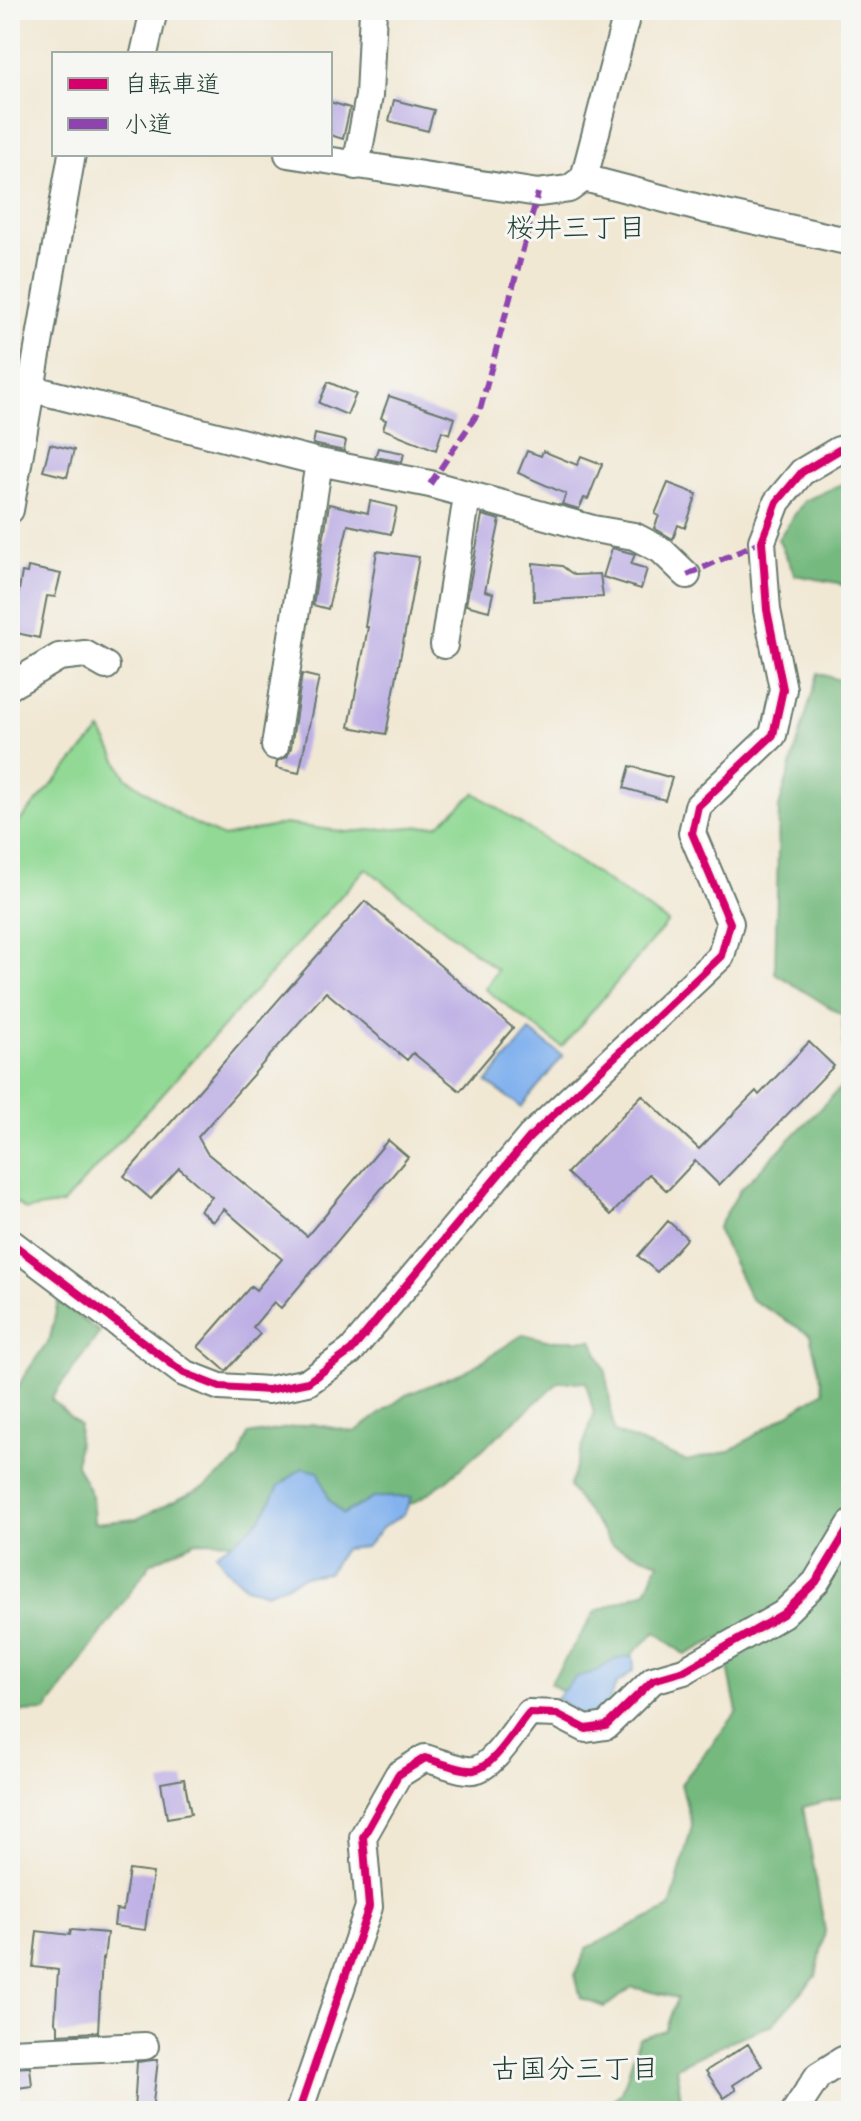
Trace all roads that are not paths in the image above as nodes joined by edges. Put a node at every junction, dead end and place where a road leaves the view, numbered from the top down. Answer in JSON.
{"nodes":[{"id":1,"x":154,"y":10,"type":"edge"},
{"id":2,"x":373,"y":10,"type":"edge"},
{"id":3,"x":628,"y":10,"type":"edge"},
{"id":4,"x":144,"y":52,"type":"edge"},
{"id":5,"x":72,"y":156,"type":"edge"},
{"id":6,"x":299,"y":156,"type":"edge"},
{"id":7,"x":356,"y":166,"type":"junction"},
{"id":8,"x":584,"y":178,"type":"junction"},
{"id":9,"x":851,"y":242,"type":"edge"},
{"id":10,"x":21,"y":391,"type":"edge"},
{"id":11,"x":851,"y":447,"type":"edge"},
{"id":12,"x":319,"y":462,"type":"junction"},
{"id":13,"x":467,"y":496,"type":"junction"},
{"id":14,"x":10,"y":510,"type":"edge"},
{"id":15,"x":687,"y":575,"type":"dead end"},
{"id":16,"x":444,"y":645,"type":"dead end"},
{"id":17,"x":106,"y":666,"type":"dead end"},
{"id":18,"x":10,"y":686,"type":"edge"},
{"id":19,"x":275,"y":746,"type":"dead end"},
{"id":20,"x":10,"y":1242,"type":"edge"},
{"id":21,"x":851,"y":1524,"type":"edge"},
{"id":22,"x":145,"y":2046,"type":"dead end"},
{"id":23,"x":10,"y":2052,"type":"edge"},
{"id":24,"x":843,"y":2060,"type":"dead end"},
{"id":25,"x":299,"y":2111,"type":"edge"},
{"id":26,"x":795,"y":2111,"type":"edge"}],
"edges":[{"from":1,"to":4,"type":"street"},
{"from":2,"to":7,"type":"street"},
{"from":3,"to":8,"type":"street"},
{"from":5,"to":10,"type":"street"},
{"from":6,"to":7,"type":"street"},
{"from":7,"to":8,"type":"street"},
{"from":8,"to":9,"type":"street"},
{"from":10,"to":12,"type":"street"},
{"from":10,"to":14,"type":"street"},
{"from":11,"to":20,"type":"street"},
{"from":12,"to":13,"type":"street"},
{"from":12,"to":19,"type":"street"},
{"from":13,"to":15,"type":"street"},
{"from":13,"to":16,"type":"street"},
{"from":17,"to":18,"type":"street"},
{"from":21,"to":25,"type":"street"},
{"from":22,"to":23,"type":"street"},
{"from":24,"to":26,"type":"street"}]}
